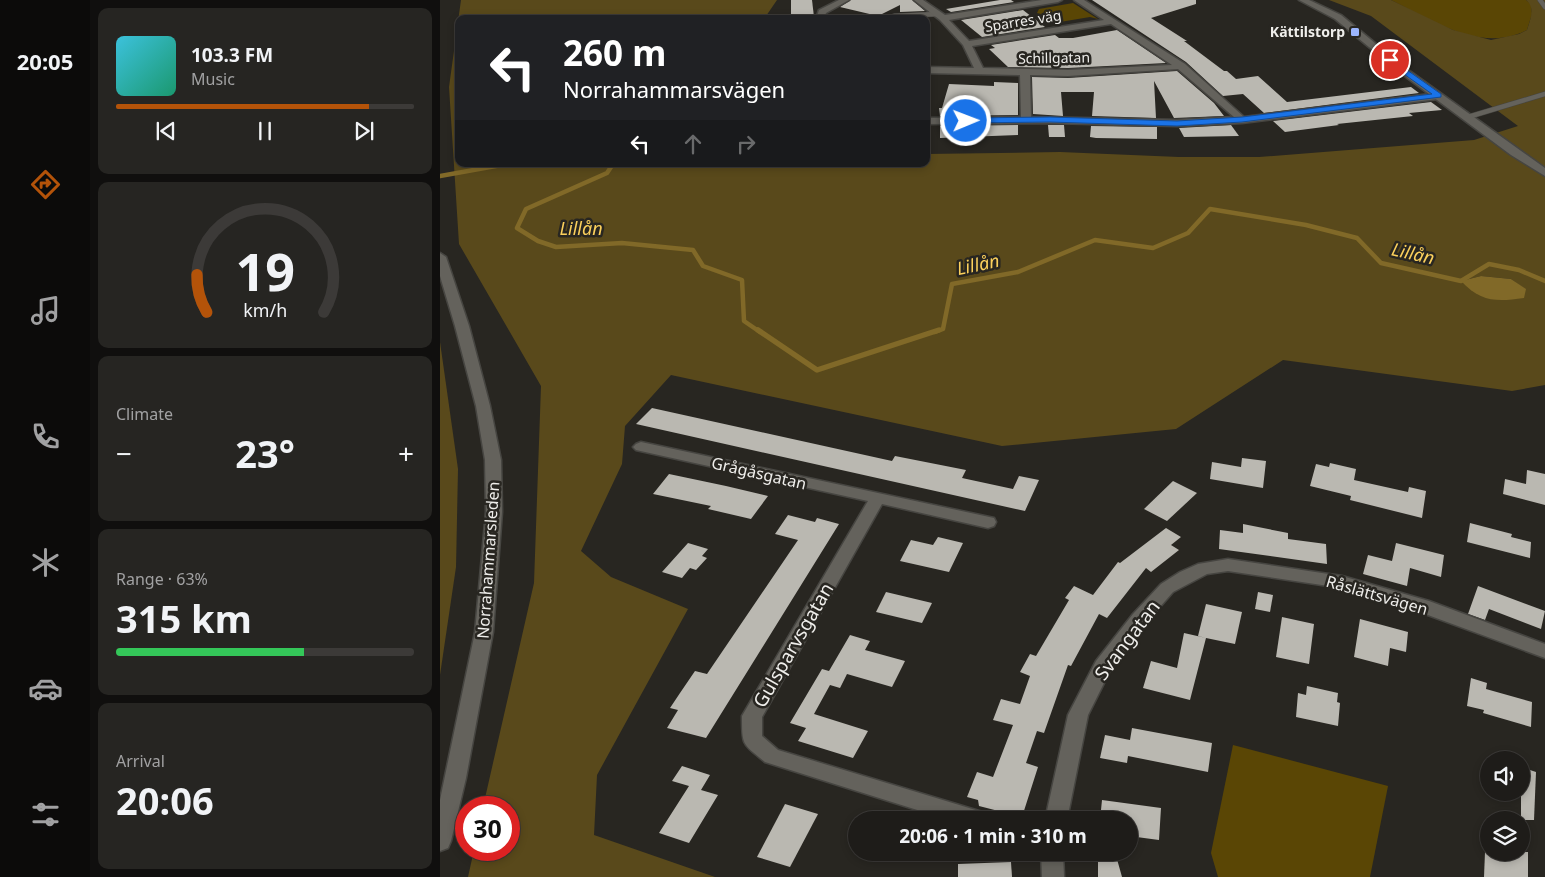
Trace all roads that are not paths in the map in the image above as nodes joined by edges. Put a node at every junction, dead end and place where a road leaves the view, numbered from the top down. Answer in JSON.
{"nodes":[{"id":1,"x":845,"y":0,"type":"edge"},
{"id":2,"x":918,"y":0,"type":"edge"},
{"id":3,"x":1058,"y":0,"type":"edge"},
{"id":4,"x":1078,"y":0,"type":"edge"},
{"id":5,"x":1303,"y":0,"type":"edge"},
{"id":6,"x":1540,"y":0,"type":"edge"},
{"id":7,"x":1545,"y":7,"type":"edge"},
{"id":8,"x":821,"y":15,"type":"edge"},
{"id":9,"x":930,"y":16,"type":"edge"},
{"id":10,"x":941,"y":16,"type":"junction"},
{"id":11,"x":1112,"y":20,"type":"junction"},
{"id":12,"x":968,"y":44,"type":"junction"},
{"id":13,"x":1182,"y":66,"type":"junction"},
{"id":14,"x":930,"y":70,"type":"edge"},
{"id":15,"x":980,"y":72,"type":"junction"},
{"id":16,"x":1025,"y":73,"type":"junction"},
{"id":17,"x":1545,"y":94,"type":"edge"},
{"id":18,"x":1438,"y":96,"type":"junction"},
{"id":19,"x":1468,"y":117,"type":"junction"},
{"id":20,"x":1026,"y":120,"type":"junction"},
{"id":21,"x":1242,"y":120,"type":"junction"},
{"id":22,"x":930,"y":121,"type":"edge"},
{"id":23,"x":1545,"y":172,"type":"edge"},
{"id":24,"x":440,"y":257,"type":"edge"},
{"id":25,"x":641,"y":447,"type":"dead end"},
{"id":26,"x":877,"y":499,"type":"junction"},
{"id":27,"x":988,"y":522,"type":"dead end"},
{"id":28,"x":1204,"y":568,"type":"joint"},
{"id":29,"x":1545,"y":651,"type":"edge"},
{"id":30,"x":456,"y":778,"type":"junction"},
{"id":31,"x":440,"y":810,"type":"edge"},
{"id":32,"x":950,"y":811,"type":"edge"},
{"id":33,"x":1058,"y":811,"type":"edge"},
{"id":34,"x":440,"y":842,"type":"edge"},
{"id":35,"x":1052,"y":861,"type":"edge"},
{"id":36,"x":1053,"y":877,"type":"edge"}],
"edges":[{"from":1,"to":8,"type":"street"},
{"from":2,"to":10,"type":"street"},
{"from":3,"to":10,"type":"street"},
{"from":4,"to":11,"type":"street"},
{"from":5,"to":18,"type":"street"},
{"from":6,"to":7,"type":"lane"},
{"from":9,"to":10,"type":"lane"},
{"from":10,"to":12,"type":"street"},
{"from":11,"to":12,"type":"street","name":"Sparres väg"},
{"from":11,"to":13,"type":"street"},
{"from":12,"to":15,"type":"street"},
{"from":13,"to":16,"type":"street","name":"Schillgatan"},
{"from":13,"to":21,"type":"street"},
{"from":14,"to":15,"type":"street","name":"Schillgatan"},
{"from":15,"to":16,"type":"street","name":"Schillgatan"},
{"from":16,"to":20,"type":"street"},
{"from":17,"to":19,"type":"lane"},
{"from":18,"to":19,"type":"street"},
{"from":18,"to":21,"type":"street"},
{"from":19,"to":23,"type":"street"},
{"from":20,"to":21,"type":"street"},
{"from":20,"to":22,"type":"street"},
{"from":24,"to":30,"type":"street","name":"Norrahammarsleden"},
{"from":25,"to":26,"type":"street","name":"Grågåsgatan"},
{"from":26,"to":27,"type":"street","name":"Grågåsgatan"},
{"from":26,"to":32,"type":"street","name":"Gulsparvsgatan"},
{"from":28,"to":29,"type":"street","name":"Råslättsvägen"},
{"from":28,"to":33,"type":"street","name":"Svangatan"},
{"from":30,"to":31,"type":"street","name":"Norrahammarsleden"},
{"from":30,"to":34,"type":"street","name":"Norrahammarsleden"},
{"from":35,"to":36,"type":"street"}]}
